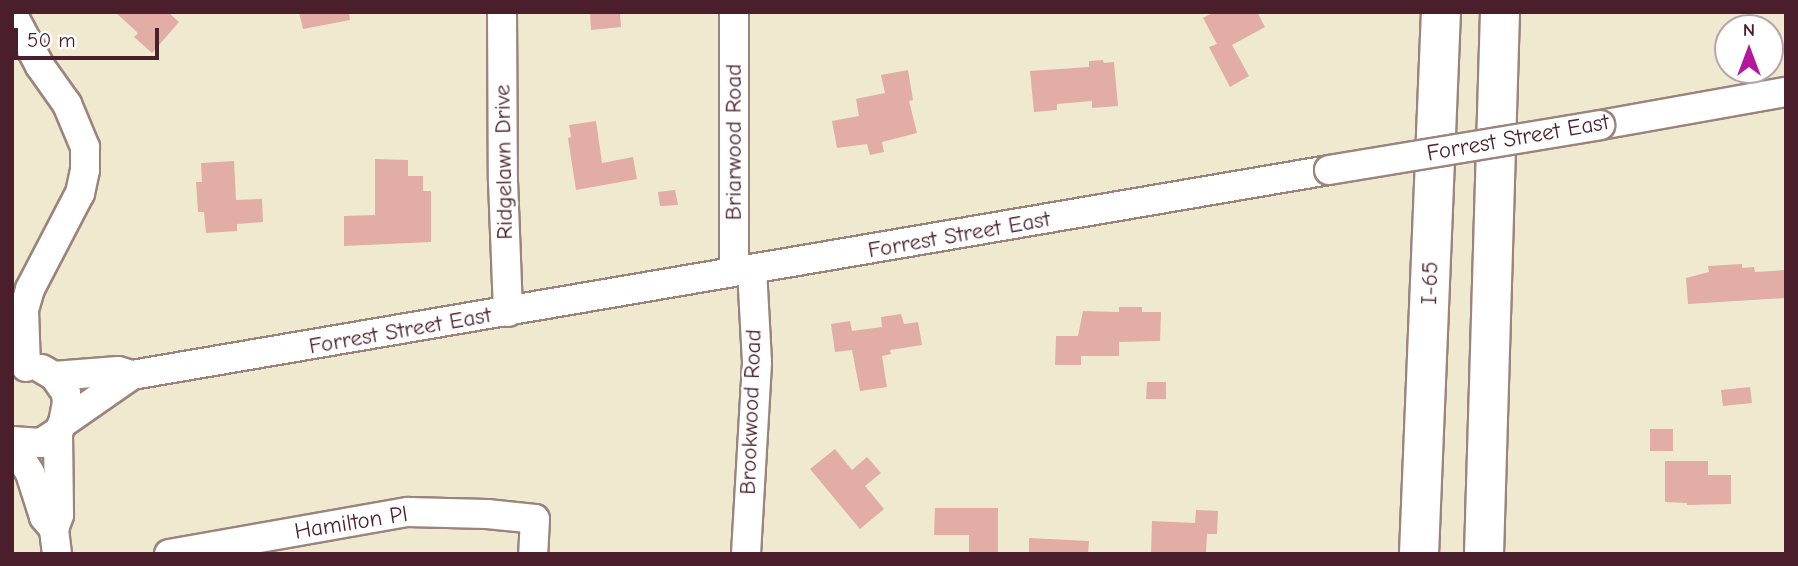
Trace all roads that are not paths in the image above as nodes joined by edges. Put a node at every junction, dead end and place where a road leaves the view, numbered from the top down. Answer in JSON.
{"nodes":[{"id":1,"x":502,"y":12,"type":"edge"},
{"id":2,"x":734,"y":12,"type":"edge"},
{"id":3,"x":1441,"y":12,"type":"edge"},
{"id":4,"x":1500,"y":12,"type":"edge"},
{"id":5,"x":12,"y":13,"type":"edge"},
{"id":6,"x":1786,"y":92,"type":"edge"},
{"id":7,"x":743,"y":271,"type":"junction"},
{"id":8,"x":508,"y":312,"type":"junction"},
{"id":9,"x":19,"y":369,"type":"edge"},
{"id":10,"x":132,"y":375,"type":"junction"},
{"id":11,"x":54,"y":376,"type":"junction"},
{"id":12,"x":60,"y":428,"type":"junction"},
{"id":13,"x":12,"y":442,"type":"edge"},
{"id":14,"x":56,"y":541,"type":"edge"},
{"id":15,"x":753,"y":550,"type":"edge"},
{"id":16,"x":169,"y":554,"type":"edge"},
{"id":17,"x":533,"y":554,"type":"edge"},
{"id":18,"x":1419,"y":554,"type":"edge"},
{"id":19,"x":1484,"y":554,"type":"edge"}],
"edges":[{"from":1,"to":8,"type":"street","name":"Ridgelawn Drive"},
{"from":2,"to":7,"type":"street","name":"Briarwood Road"},
{"from":3,"to":18,"type":"highway","name":"I-65"},
{"from":4,"to":19,"type":"highway"},
{"from":5,"to":9,"type":"street"},
{"from":6,"to":7,"type":"street","name":"Forrest Street East","bridge":true},
{"from":7,"to":8,"type":"street","name":"Forrest Street East"},
{"from":7,"to":15,"type":"street","name":"Brookwood Road"},
{"from":8,"to":10,"type":"street","name":"Forrest Street East"},
{"from":9,"to":11,"type":"street"},
{"from":10,"to":11,"type":"street","name":"Forrest Street East"},
{"from":10,"to":12,"type":"street","name":"Forrest Street East"},
{"from":11,"to":12,"type":"street"},
{"from":12,"to":13,"type":"street","name":"Forrest Street East"},
{"from":12,"to":14,"type":"street"},
{"from":13,"to":14,"type":"street"},
{"from":16,"to":17,"type":"street","name":"Hamilton Pl"}]}
